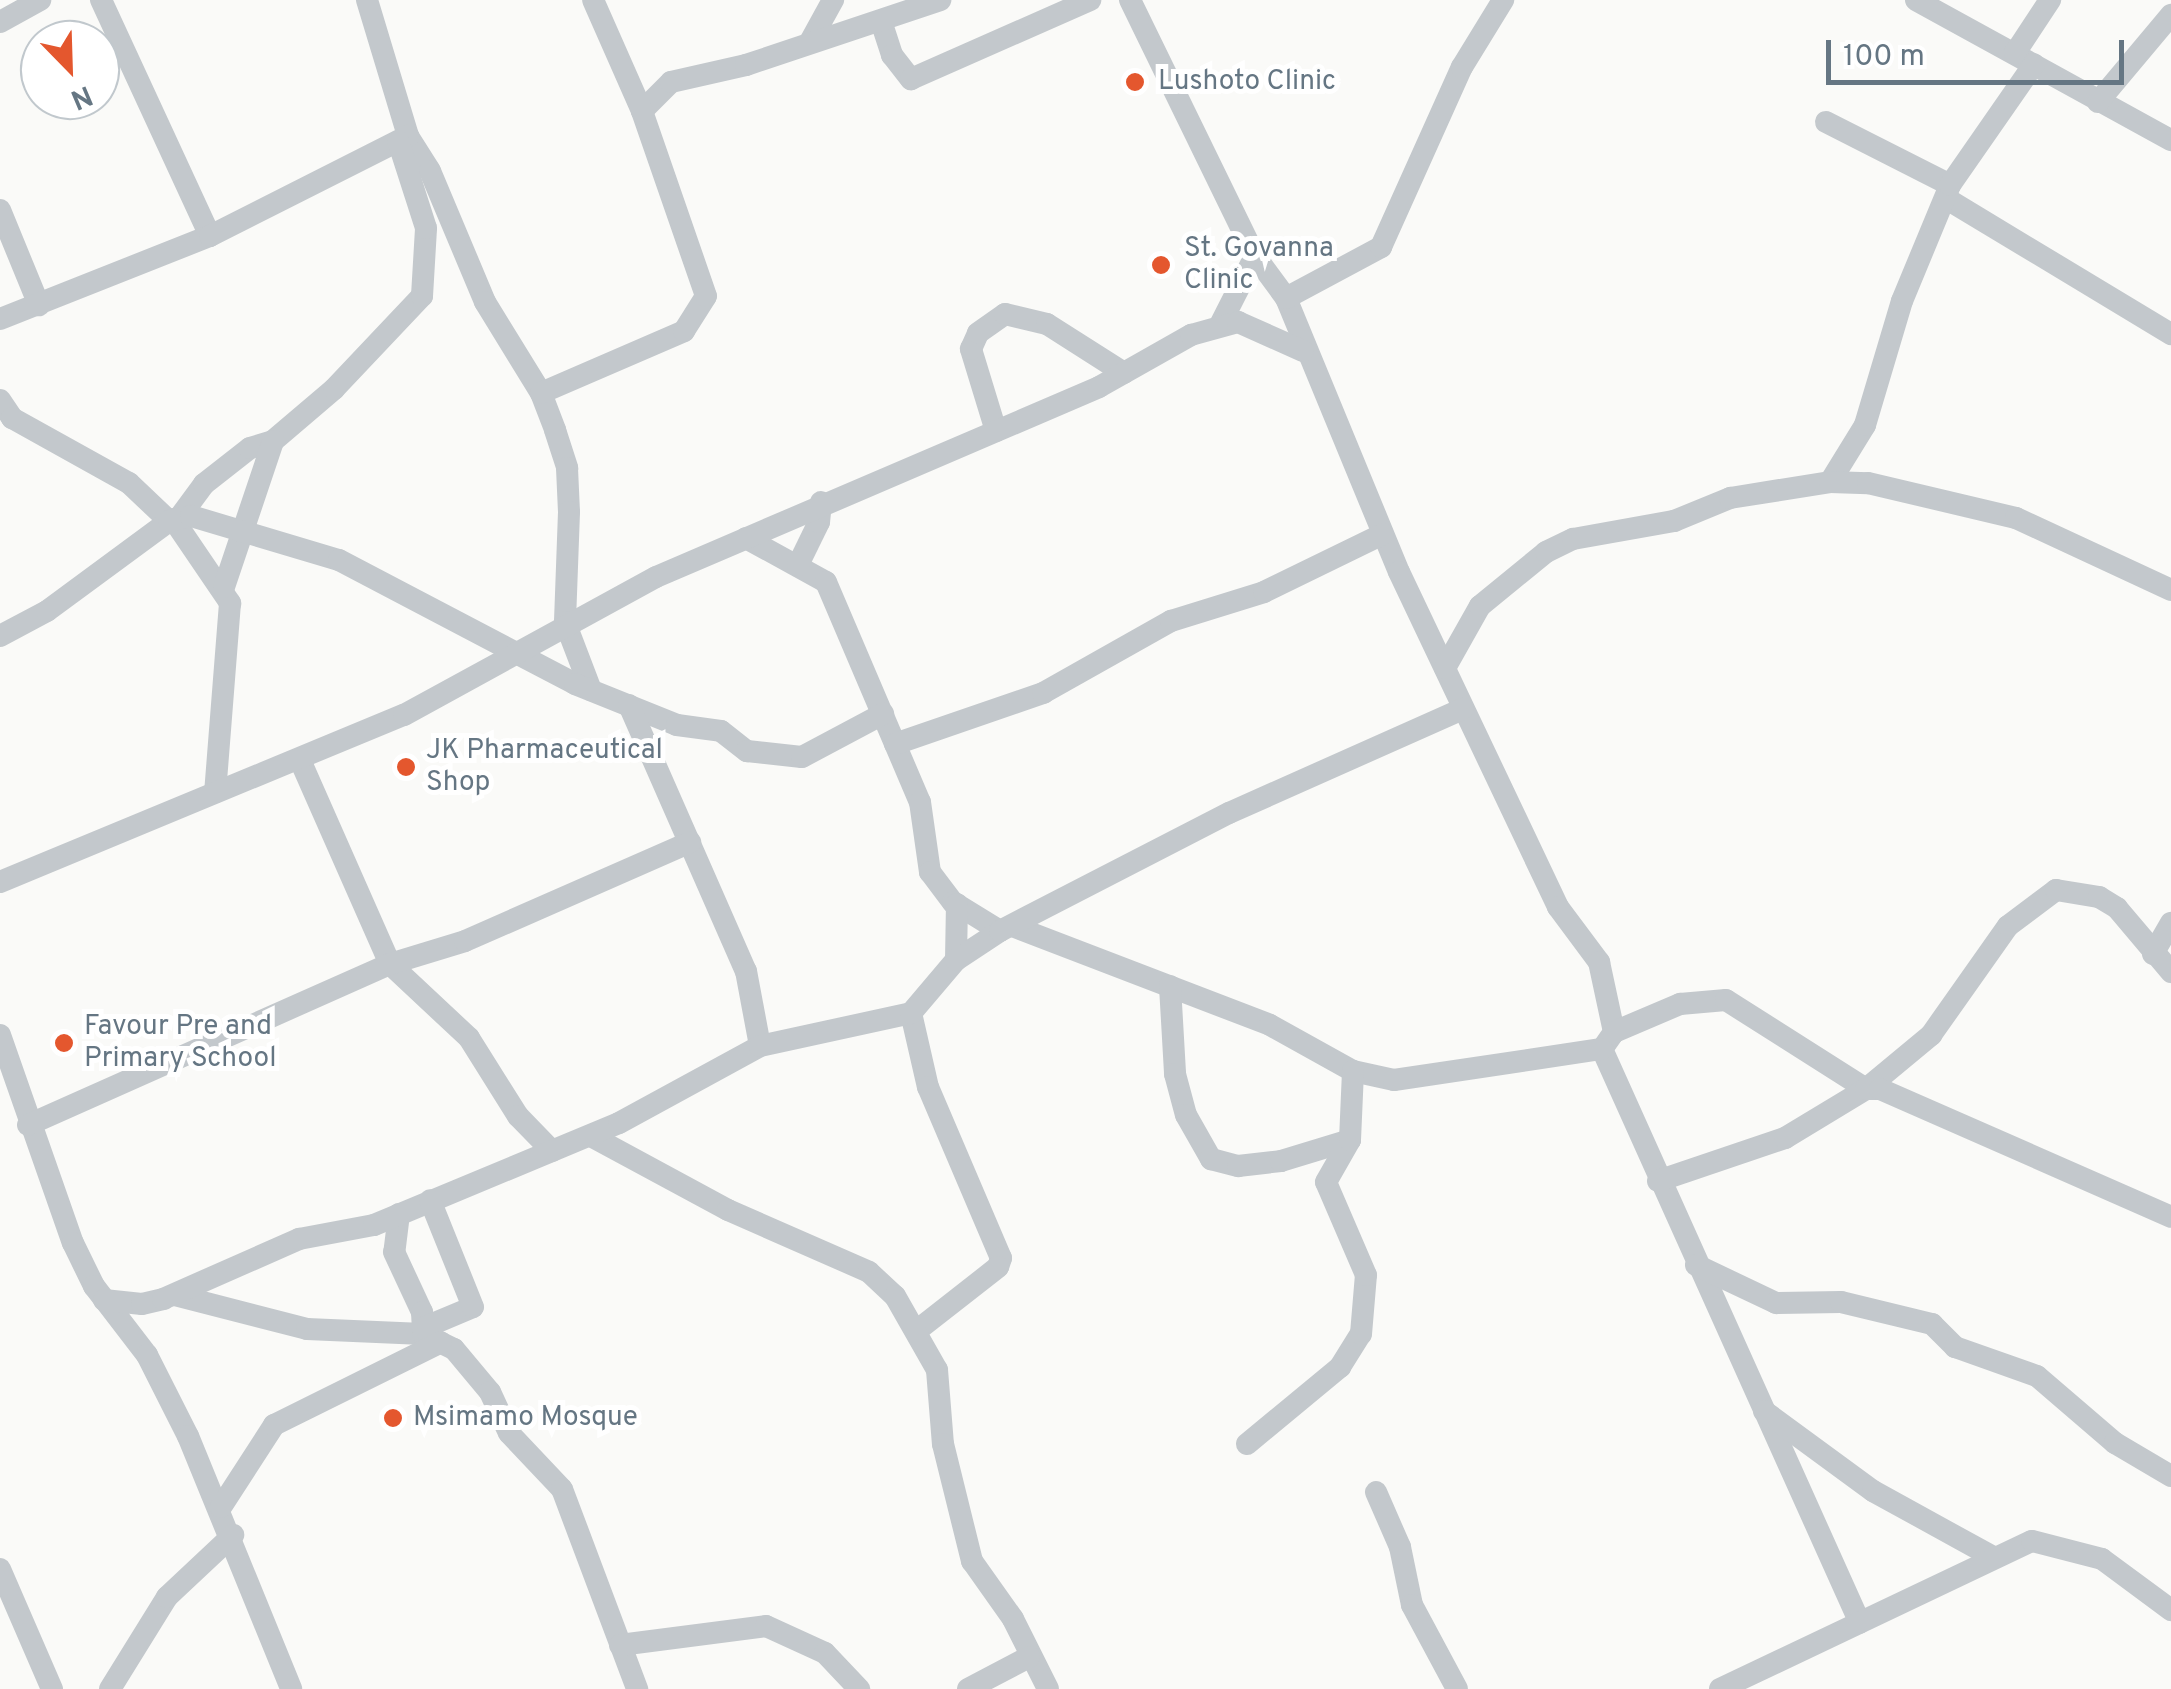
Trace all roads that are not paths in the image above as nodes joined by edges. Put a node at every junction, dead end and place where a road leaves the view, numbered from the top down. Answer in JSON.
{"nodes":[{"id":1,"x":40,"y":0,"type":"edge"},
{"id":2,"x":102,"y":0,"type":"edge"},
{"id":3,"x":367,"y":0,"type":"edge"},
{"id":4,"x":592,"y":0,"type":"edge"},
{"id":5,"x":833,"y":0,"type":"edge"},
{"id":6,"x":940,"y":0,"type":"edge"},
{"id":7,"x":1090,"y":0,"type":"edge"},
{"id":8,"x":1130,"y":0,"type":"edge"},
{"id":9,"x":1503,"y":0,"type":"edge"},
{"id":10,"x":1916,"y":0,"type":"edge"},
{"id":11,"x":2050,"y":0,"type":"edge"},
{"id":12,"x":2171,"y":15,"type":"edge"},
{"id":13,"x":881,"y":20,"type":"junction"},
{"id":14,"x":0,"y":22,"type":"edge"},
{"id":15,"x":811,"y":40,"type":"junction"},
{"id":16,"x":2024,"y":58,"type":"junction"},
{"id":17,"x":2098,"y":102,"type":"junction"},
{"id":18,"x":642,"y":111,"type":"junction"},
{"id":19,"x":1826,"y":122,"type":"dead end"},
{"id":20,"x":403,"y":138,"type":"junction"},
{"id":21,"x":2171,"y":140,"type":"edge"},
{"id":22,"x":1948,"y":192,"type":"junction"},
{"id":23,"x":0,"y":210,"type":"edge"},
{"id":24,"x":210,"y":236,"type":"junction"},
{"id":25,"x":1255,"y":256,"type":"junction"},
{"id":26,"x":1286,"y":298,"type":"junction"},
{"id":27,"x":39,"y":304,"type":"junction"},
{"id":28,"x":0,"y":319,"type":"edge"},
{"id":29,"x":1221,"y":323,"type":"junction"},
{"id":30,"x":2171,"y":334,"type":"edge"},
{"id":31,"x":1303,"y":351,"type":"junction"},
{"id":32,"x":1124,"y":373,"type":"junction"},
{"id":33,"x":542,"y":393,"type":"junction"},
{"id":34,"x":0,"y":400,"type":"edge"},
{"id":35,"x":996,"y":431,"type":"junction"},
{"id":36,"x":273,"y":441,"type":"junction"},
{"id":37,"x":1830,"y":482,"type":"junction"},
{"id":38,"x":821,"y":502,"type":"junction"},
{"id":39,"x":174,"y":519,"type":"junction"},
{"id":40,"x":1382,"y":534,"type":"junction"},
{"id":41,"x":242,"y":535,"type":"junction"},
{"id":42,"x":746,"y":538,"type":"junction"},
{"id":43,"x":798,"y":566,"type":"junction"},
{"id":44,"x":224,"y":587,"type":"junction"},
{"id":45,"x":2171,"y":590,"type":"edge"},
{"id":46,"x":565,"y":622,"type":"junction"},
{"id":47,"x":2,"y":634,"type":"edge"},
{"id":48,"x":517,"y":650,"type":"junction"},
{"id":49,"x":1445,"y":668,"type":"junction"},
{"id":50,"x":591,"y":690,"type":"junction"},
{"id":51,"x":629,"y":705,"type":"junction"},
{"id":52,"x":1463,"y":709,"type":"junction"},
{"id":53,"x":883,"y":714,"type":"junction"},
{"id":54,"x":895,"y":744,"type":"junction"},
{"id":55,"x":300,"y":760,"type":"junction"},
{"id":56,"x":215,"y":792,"type":"junction"},
{"id":57,"x":690,"y":842,"type":"junction"},
{"id":58,"x":0,"y":882,"type":"edge"},
{"id":59,"x":957,"y":904,"type":"junction"},
{"id":60,"x":2171,"y":923,"type":"edge"},
{"id":61,"x":1008,"y":929,"type":"junction"},
{"id":62,"x":2153,"y":954,"type":"junction"},
{"id":63,"x":956,"y":960,"type":"junction"},
{"id":64,"x":390,"y":964,"type":"junction"},
{"id":65,"x":2171,"y":972,"type":"edge"},
{"id":66,"x":1170,"y":986,"type":"junction"},
{"id":67,"x":911,"y":1014,"type":"junction"},
{"id":68,"x":0,"y":1035,"type":"edge"},
{"id":69,"x":1608,"y":1040,"type":"junction"},
{"id":70,"x":760,"y":1046,"type":"junction"},
{"id":71,"x":1354,"y":1071,"type":"junction"},
{"id":72,"x":1866,"y":1090,"type":"junction"},
{"id":73,"x":28,"y":1125,"type":"junction"},
{"id":74,"x":591,"y":1136,"type":"junction"},
{"id":75,"x":1350,"y":1140,"type":"junction"},
{"id":76,"x":552,"y":1151,"type":"junction"},
{"id":77,"x":1658,"y":1181,"type":"junction"},
{"id":78,"x":430,"y":1200,"type":"junction"},
{"id":79,"x":399,"y":1214,"type":"junction"},
{"id":80,"x":2171,"y":1216,"type":"edge"},
{"id":81,"x":1696,"y":1264,"type":"junction"},
{"id":82,"x":175,"y":1295,"type":"junction"},
{"id":83,"x":104,"y":1300,"type":"junction"},
{"id":84,"x":919,"y":1328,"type":"junction"},
{"id":85,"x":429,"y":1335,"type":"junction"},
{"id":86,"x":1764,"y":1411,"type":"junction"},
{"id":87,"x":1247,"y":1444,"type":"dead end"},
{"id":88,"x":2171,"y":1476,"type":"edge"},
{"id":89,"x":1376,"y":1492,"type":"dead end"},
{"id":90,"x":221,"y":1507,"type":"junction"},
{"id":91,"x":233,"y":1535,"type":"junction"},
{"id":92,"x":1993,"y":1557,"type":"junction"},
{"id":93,"x":0,"y":1569,"type":"edge"},
{"id":94,"x":2171,"y":1610,"type":"edge"},
{"id":95,"x":1860,"y":1624,"type":"junction"},
{"id":96,"x":620,"y":1645,"type":"junction"},
{"id":97,"x":1029,"y":1657,"type":"junction"},
{"id":98,"x":52,"y":1689,"type":"edge"},
{"id":99,"x":110,"y":1689,"type":"edge"},
{"id":100,"x":291,"y":1689,"type":"edge"},
{"id":101,"x":637,"y":1689,"type":"edge"},
{"id":102,"x":859,"y":1689,"type":"edge"},
{"id":103,"x":968,"y":1689,"type":"edge"},
{"id":104,"x":1048,"y":1689,"type":"edge"},
{"id":105,"x":1457,"y":1689,"type":"edge"},
{"id":106,"x":1720,"y":1689,"type":"edge"}],
"edges":[{"from":1,"to":14,"type":"street"},
{"from":2,"to":24,"type":"street"},
{"from":3,"to":20,"type":"street"},
{"from":4,"to":18,"type":"street"},
{"from":5,"to":15,"type":"street"},
{"from":6,"to":13,"type":"street"},
{"from":7,"to":13,"type":"street"},
{"from":8,"to":25,"type":"street"},
{"from":9,"to":26,"type":"street"},
{"from":10,"to":16,"type":"street"},
{"from":11,"to":16,"type":"street"},
{"from":12,"to":17,"type":"street"},
{"from":13,"to":15,"type":"street"},
{"from":15,"to":18,"type":"street"},
{"from":16,"to":17,"type":"street"},
{"from":16,"to":22,"type":"street"},
{"from":17,"to":21,"type":"street"},
{"from":18,"to":33,"type":"street"},
{"from":19,"to":22,"type":"street"},
{"from":20,"to":24,"type":"street"},
{"from":20,"to":33,"type":"street"},
{"from":20,"to":36,"type":"street"},
{"from":22,"to":30,"type":"street"},
{"from":22,"to":37,"type":"street"},
{"from":23,"to":27,"type":"street"},
{"from":24,"to":27,"type":"street"},
{"from":25,"to":26,"type":"street"},
{"from":25,"to":29,"type":"street"},
{"from":26,"to":31,"type":"street"},
{"from":27,"to":28,"type":"street"},
{"from":29,"to":31,"type":"street"},
{"from":29,"to":32,"type":"street"},
{"from":31,"to":40,"type":"street"},
{"from":32,"to":35,"type":"street"},
{"from":32,"to":35,"type":"street"},
{"from":33,"to":46,"type":"street"},
{"from":34,"to":39,"type":"street"},
{"from":35,"to":38,"type":"street"},
{"from":36,"to":39,"type":"street"},
{"from":36,"to":41,"type":"street"},
{"from":37,"to":45,"type":"street"},
{"from":37,"to":49,"type":"street"},
{"from":38,"to":42,"type":"street"},
{"from":38,"to":43,"type":"street"},
{"from":39,"to":41,"type":"street"},
{"from":39,"to":44,"type":"street"},
{"from":39,"to":47,"type":"street"},
{"from":40,"to":49,"type":"street"},
{"from":40,"to":54,"type":"street"},
{"from":41,"to":44,"type":"street"},
{"from":41,"to":48,"type":"street"},
{"from":42,"to":43,"type":"street"},
{"from":42,"to":46,"type":"street"},
{"from":43,"to":53,"type":"street"},
{"from":44,"to":56,"type":"street"},
{"from":46,"to":48,"type":"street"},
{"from":46,"to":50,"type":"street"},
{"from":48,"to":50,"type":"street"},
{"from":48,"to":55,"type":"street"},
{"from":49,"to":52,"type":"street"},
{"from":50,"to":51,"type":"street"},
{"from":51,"to":53,"type":"street"},
{"from":51,"to":57,"type":"street"},
{"from":52,"to":61,"type":"street"},
{"from":52,"to":69,"type":"street"},
{"from":53,"to":54,"type":"street"},
{"from":54,"to":59,"type":"street"},
{"from":55,"to":56,"type":"street"},
{"from":55,"to":64,"type":"street"},
{"from":56,"to":58,"type":"street"},
{"from":57,"to":64,"type":"street"},
{"from":57,"to":70,"type":"street"},
{"from":59,"to":61,"type":"street"},
{"from":59,"to":63,"type":"street"},
{"from":60,"to":62,"type":"street"},
{"from":61,"to":63,"type":"street"},
{"from":61,"to":66,"type":"street"},
{"from":62,"to":65,"type":"street"},
{"from":62,"to":72,"type":"street"},
{"from":63,"to":67,"type":"street"},
{"from":64,"to":73,"type":"street"},
{"from":64,"to":76,"type":"street"},
{"from":66,"to":71,"type":"street"},
{"from":66,"to":75,"type":"street"},
{"from":67,"to":70,"type":"street"},
{"from":67,"to":84,"type":"street"},
{"from":68,"to":73,"type":"street"},
{"from":69,"to":71,"type":"street"},
{"from":69,"to":72,"type":"street"},
{"from":69,"to":77,"type":"street"},
{"from":70,"to":74,"type":"street"},
{"from":71,"to":75,"type":"street"},
{"from":72,"to":77,"type":"street"},
{"from":72,"to":80,"type":"street"},
{"from":73,"to":83,"type":"street"},
{"from":74,"to":76,"type":"street"},
{"from":74,"to":84,"type":"street"},
{"from":75,"to":87,"type":"street"},
{"from":76,"to":78,"type":"street"},
{"from":77,"to":81,"type":"street"},
{"from":78,"to":79,"type":"street"},
{"from":78,"to":85,"type":"street"},
{"from":79,"to":82,"type":"street"},
{"from":79,"to":85,"type":"street"},
{"from":81,"to":86,"type":"street"},
{"from":81,"to":88,"type":"street"},
{"from":82,"to":83,"type":"street"},
{"from":82,"to":85,"type":"street"},
{"from":83,"to":90,"type":"street"},
{"from":84,"to":97,"type":"street"},
{"from":85,"to":90,"type":"street"},
{"from":85,"to":96,"type":"street"},
{"from":86,"to":92,"type":"street"},
{"from":86,"to":95,"type":"street"},
{"from":89,"to":105,"type":"street"},
{"from":90,"to":91,"type":"street"},
{"from":91,"to":99,"type":"street"},
{"from":91,"to":100,"type":"street"},
{"from":92,"to":94,"type":"street"},
{"from":92,"to":95,"type":"street"},
{"from":93,"to":98,"type":"street"},
{"from":95,"to":106,"type":"street"},
{"from":96,"to":101,"type":"street"},
{"from":96,"to":102,"type":"street"},
{"from":97,"to":103,"type":"street"},
{"from":97,"to":104,"type":"street"}]}
